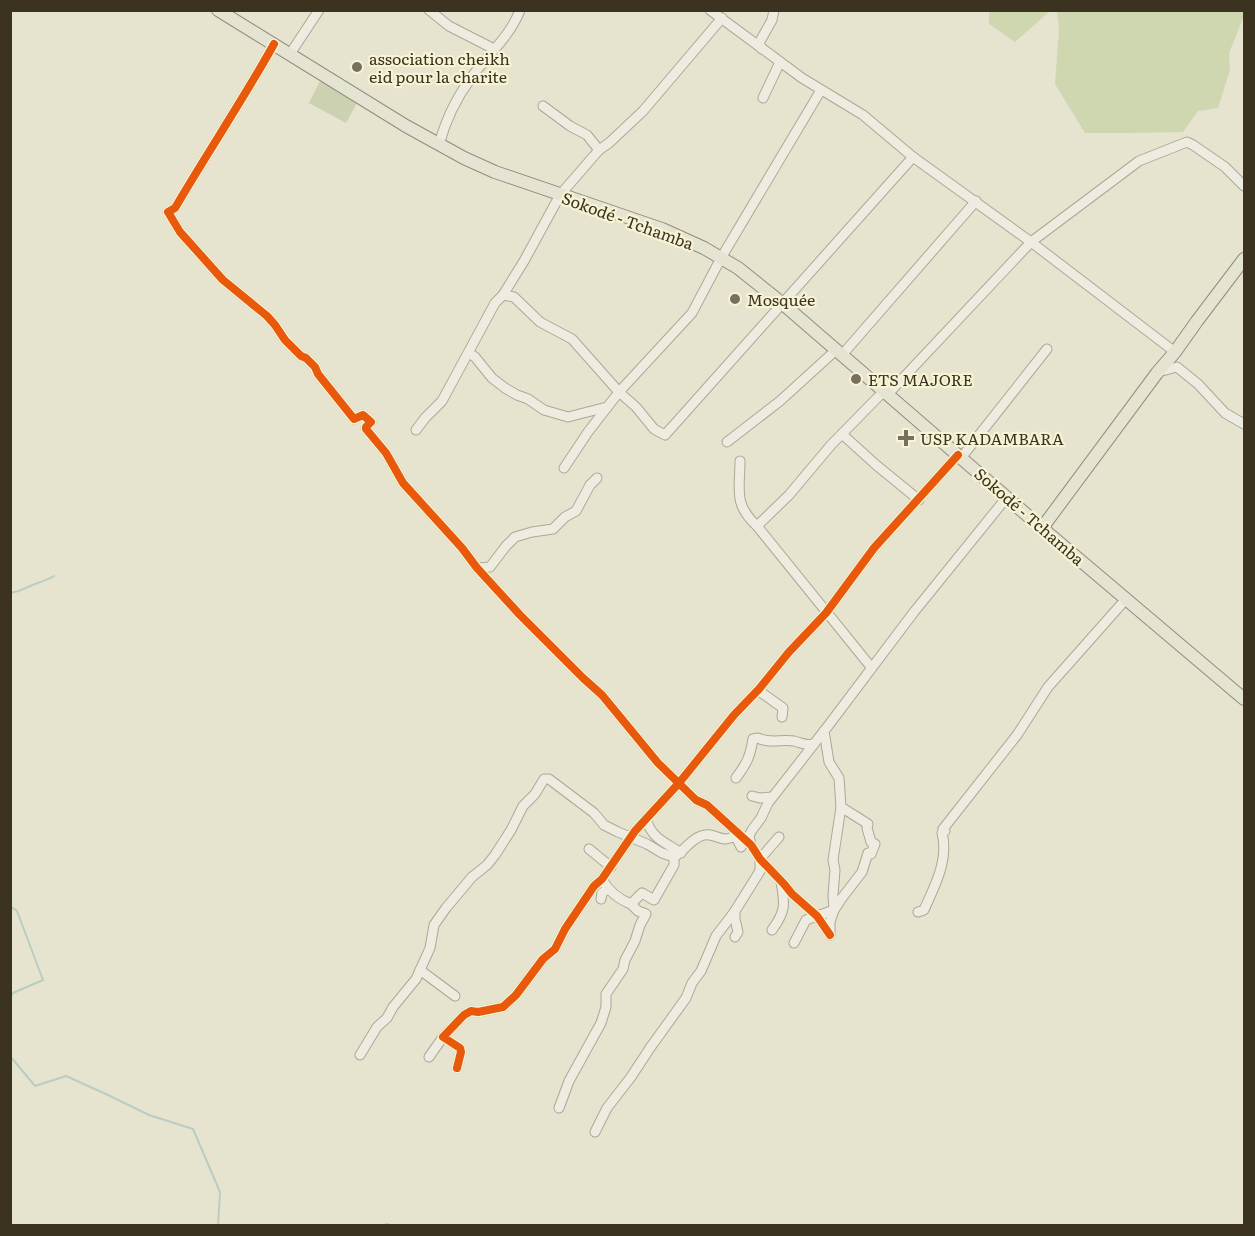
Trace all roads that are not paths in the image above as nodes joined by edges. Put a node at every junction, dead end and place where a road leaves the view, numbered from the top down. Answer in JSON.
{"nodes":[{"id":1,"x":218,"y":10,"type":"edge"},
{"id":2,"x":319,"y":10,"type":"edge"},
{"id":3,"x":429,"y":10,"type":"edge"},
{"id":4,"x":520,"y":10,"type":"edge"},
{"id":5,"x":710,"y":10,"type":"edge"},
{"id":6,"x":774,"y":10,"type":"edge"},
{"id":7,"x":722,"y":18,"type":"junction"},
{"id":8,"x":274,"y":44,"type":"junction"},
{"id":9,"x":494,"y":49,"type":"junction"},
{"id":10,"x":762,"y":49,"type":"junction"},
{"id":11,"x":290,"y":54,"type":"junction"},
{"id":12,"x":780,"y":62,"type":"junction"},
{"id":13,"x":821,"y":90,"type":"junction"},
{"id":14,"x":763,"y":98,"type":"dead end"},
{"id":15,"x":543,"y":106,"type":"dead end"},
{"id":16,"x":439,"y":145,"type":"junction"},
{"id":17,"x":599,"y":150,"type":"junction"},
{"id":18,"x":913,"y":157,"type":"junction"},
{"id":19,"x":1245,"y":186,"type":"edge"},
{"id":20,"x":560,"y":195,"type":"junction"},
{"id":21,"x":976,"y":201,"type":"junction"},
{"id":22,"x":1031,"y":242,"type":"junction"},
{"id":23,"x":721,"y":258,"type":"junction"},
{"id":24,"x":1245,"y":259,"type":"edge"},
{"id":25,"x":503,"y":295,"type":"junction"},
{"id":26,"x":783,"y":304,"type":"junction"},
{"id":27,"x":1047,"y":349,"type":"dead end"},
{"id":28,"x":839,"y":352,"type":"junction"},
{"id":29,"x":1175,"y":352,"type":"junction"},
{"id":30,"x":469,"y":353,"type":"junction"},
{"id":31,"x":1157,"y":373,"type":"junction"},
{"id":32,"x":619,"y":392,"type":"junction"},
{"id":33,"x":886,"y":393,"type":"junction"},
{"id":34,"x":607,"y":407,"type":"junction"},
{"id":35,"x":1245,"y":424,"type":"edge"},
{"id":36,"x":416,"y":430,"type":"dead end"},
{"id":37,"x":842,"y":434,"type":"junction"},
{"id":38,"x":727,"y":442,"type":"dead end"},
{"id":39,"x":960,"y":456,"type":"junction"},
{"id":40,"x":740,"y":461,"type":"dead end"},
{"id":41,"x":564,"y":468,"type":"dead end"},
{"id":42,"x":597,"y":478,"type":"dead end"},
{"id":43,"x":1007,"y":497,"type":"junction"},
{"id":44,"x":919,"y":500,"type":"junction"},
{"id":45,"x":757,"y":526,"type":"junction"},
{"id":46,"x":1042,"y":528,"type":"junction"},
{"id":47,"x":477,"y":568,"type":"junction"},
{"id":48,"x":1126,"y":599,"type":"junction"},
{"id":49,"x":826,"y":613,"type":"junction"},
{"id":50,"x":871,"y":667,"type":"junction"},
{"id":51,"x":759,"y":689,"type":"junction"},
{"id":52,"x":1245,"y":699,"type":"edge"},
{"id":53,"x":734,"y":715,"type":"junction"},
{"id":54,"x":782,"y":717,"type":"dead end"},
{"id":55,"x":736,"y":725,"type":"dead end"},
{"id":56,"x":825,"y":731,"type":"junction"},
{"id":57,"x":814,"y":744,"type":"junction"},
{"id":58,"x":736,"y":778,"type":"dead end"},
{"id":59,"x":679,"y":783,"type":"junction"},
{"id":60,"x":752,"y":796,"type":"dead end"},
{"id":61,"x":772,"y":797,"type":"junction"},
{"id":62,"x":842,"y":807,"type":"junction"},
{"id":63,"x":646,"y":819,"type":"junction"},
{"id":64,"x":739,"y":835,"type":"junction"},
{"id":65,"x":779,"y":837,"type":"dead end"},
{"id":66,"x":631,"y":838,"type":"junction"},
{"id":67,"x":746,"y":846,"type":"junction"},
{"id":68,"x":589,"y":849,"type":"dead end"},
{"id":69,"x":677,"y":855,"type":"junction"},
{"id":70,"x":760,"y":859,"type":"junction"},
{"id":71,"x":611,"y":867,"type":"junction"},
{"id":72,"x":602,"y":879,"type":"junction"},
{"id":73,"x":781,"y":882,"type":"junction"},
{"id":74,"x":608,"y":889,"type":"junction"},
{"id":75,"x":602,"y":899,"type":"dead end"},
{"id":76,"x":654,"y":900,"type":"junction"},
{"id":77,"x":632,"y":904,"type":"junction"},
{"id":78,"x":834,"y":910,"type":"junction"},
{"id":79,"x":735,"y":911,"type":"junction"},
{"id":80,"x":918,"y":912,"type":"dead end"},
{"id":81,"x":646,"y":914,"type":"junction"},
{"id":82,"x":817,"y":916,"type":"junction"},
{"id":83,"x":772,"y":930,"type":"dead end"},
{"id":84,"x":735,"y":937,"type":"dead end"},
{"id":85,"x":794,"y":943,"type":"dead end"},
{"id":86,"x":420,"y":970,"type":"junction"},
{"id":87,"x":455,"y":996,"type":"dead end"},
{"id":88,"x":443,"y":1037,"type":"junction"},
{"id":89,"x":360,"y":1055,"type":"dead end"},
{"id":90,"x":429,"y":1057,"type":"dead end"},
{"id":91,"x":454,"y":1067,"type":"dead end"},
{"id":92,"x":559,"y":1108,"type":"dead end"},
{"id":93,"x":595,"y":1132,"type":"dead end"}],
"edges":[{"from":1,"to":8,"type":"main road","name":"Sokodé - Tchamba"},
{"from":2,"to":11,"type":"street"},
{"from":3,"to":9,"type":"street"},
{"from":4,"to":9,"type":"street"},
{"from":5,"to":7,"type":"street"},
{"from":6,"to":10,"type":"street"},
{"from":7,"to":10,"type":"street"},
{"from":7,"to":17,"type":"street"},
{"from":8,"to":11,"type":"main road","name":"Sokodé - Tchamba"},
{"from":8,"to":47,"type":"street"},
{"from":9,"to":16,"type":"street"},
{"from":10,"to":12,"type":"street"},
{"from":11,"to":16,"type":"main road","name":"Sokodé - Tchamba"},
{"from":12,"to":13,"type":"street"},
{"from":12,"to":14,"type":"street"},
{"from":13,"to":18,"type":"street"},
{"from":13,"to":23,"type":"street"},
{"from":15,"to":17,"type":"street"},
{"from":16,"to":20,"type":"main road","name":"Sokodé - Tchamba"},
{"from":17,"to":20,"type":"street"},
{"from":18,"to":21,"type":"street"},
{"from":18,"to":26,"type":"street"},
{"from":19,"to":22,"type":"street"},
{"from":20,"to":23,"type":"main road","name":"Sokodé - Tchamba"},
{"from":20,"to":25,"type":"street"},
{"from":21,"to":22,"type":"street"},
{"from":21,"to":28,"type":"street"},
{"from":22,"to":29,"type":"street"},
{"from":22,"to":33,"type":"street"},
{"from":23,"to":26,"type":"main road","name":"Sokodé - Tchamba"},
{"from":23,"to":32,"type":"street"},
{"from":24,"to":29,"type":"main road"},
{"from":25,"to":30,"type":"street"},
{"from":25,"to":32,"type":"street"},
{"from":26,"to":28,"type":"main road","name":"Sokodé - Tchamba"},
{"from":26,"to":32,"type":"street"},
{"from":27,"to":39,"type":"street"},
{"from":28,"to":33,"type":"main road","name":"Sokodé - Tchamba"},
{"from":28,"to":38,"type":"street"},
{"from":29,"to":31,"type":"main road"},
{"from":30,"to":34,"type":"street"},
{"from":30,"to":36,"type":"street"},
{"from":31,"to":35,"type":"street"},
{"from":31,"to":46,"type":"main road"},
{"from":32,"to":34,"type":"street"},
{"from":33,"to":37,"type":"street"},
{"from":33,"to":39,"type":"main road","name":"Sokodé - Tchamba"},
{"from":34,"to":41,"type":"street"},
{"from":37,"to":44,"type":"street"},
{"from":37,"to":45,"type":"street"},
{"from":39,"to":43,"type":"main road","name":"Sokodé - Tchamba"},
{"from":39,"to":44,"type":"street"},
{"from":40,"to":45,"type":"street"},
{"from":42,"to":47,"type":"street"},
{"from":43,"to":46,"type":"main road","name":"Sokodé - Tchamba"},
{"from":43,"to":50,"type":"street"},
{"from":44,"to":49,"type":"street"},
{"from":45,"to":49,"type":"street"},
{"from":46,"to":48,"type":"main road","name":"Sokodé - Tchamba"},
{"from":47,"to":59,"type":"street"},
{"from":48,"to":52,"type":"main road","name":"Sokodé - Tchamba"},
{"from":48,"to":80,"type":"street"},
{"from":49,"to":50,"type":"street"},
{"from":49,"to":51,"type":"street"},
{"from":50,"to":56,"type":"street"},
{"from":51,"to":53,"type":"street"},
{"from":51,"to":54,"type":"street"},
{"from":53,"to":55,"type":"street"},
{"from":53,"to":59,"type":"street"},
{"from":56,"to":57,"type":"street"},
{"from":56,"to":62,"type":"street"},
{"from":57,"to":58,"type":"street"},
{"from":57,"to":61,"type":"street"},
{"from":59,"to":63,"type":"street"},
{"from":59,"to":64,"type":"street"},
{"from":60,"to":61,"type":"street"},
{"from":61,"to":67,"type":"street"},
{"from":62,"to":78,"type":"street"},
{"from":62,"to":78,"type":"street"},
{"from":63,"to":66,"type":"street"},
{"from":63,"to":69,"type":"street"},
{"from":64,"to":67,"type":"street"},
{"from":64,"to":69,"type":"street"},
{"from":65,"to":70,"type":"street"},
{"from":66,"to":69,"type":"street"},
{"from":66,"to":71,"type":"street"},
{"from":66,"to":86,"type":"street"},
{"from":67,"to":70,"type":"street"},
{"from":68,"to":71,"type":"street"},
{"from":69,"to":76,"type":"street"},
{"from":70,"to":73,"type":"street"},
{"from":70,"to":79,"type":"street"},
{"from":71,"to":72,"type":"street"},
{"from":72,"to":74,"type":"street"},
{"from":72,"to":88,"type":"street"},
{"from":73,"to":82,"type":"street"},
{"from":73,"to":83,"type":"street"},
{"from":74,"to":75,"type":"street"},
{"from":74,"to":77,"type":"street"},
{"from":76,"to":77,"type":"street"},
{"from":76,"to":81,"type":"street"},
{"from":77,"to":81,"type":"street"},
{"from":78,"to":82,"type":"street"},
{"from":78,"to":82,"type":"street"},
{"from":79,"to":84,"type":"street"},
{"from":79,"to":93,"type":"street"},
{"from":81,"to":92,"type":"street"},
{"from":82,"to":85,"type":"street"},
{"from":86,"to":87,"type":"street"},
{"from":86,"to":89,"type":"street"},
{"from":88,"to":90,"type":"street"},
{"from":88,"to":91,"type":"street"}]}
